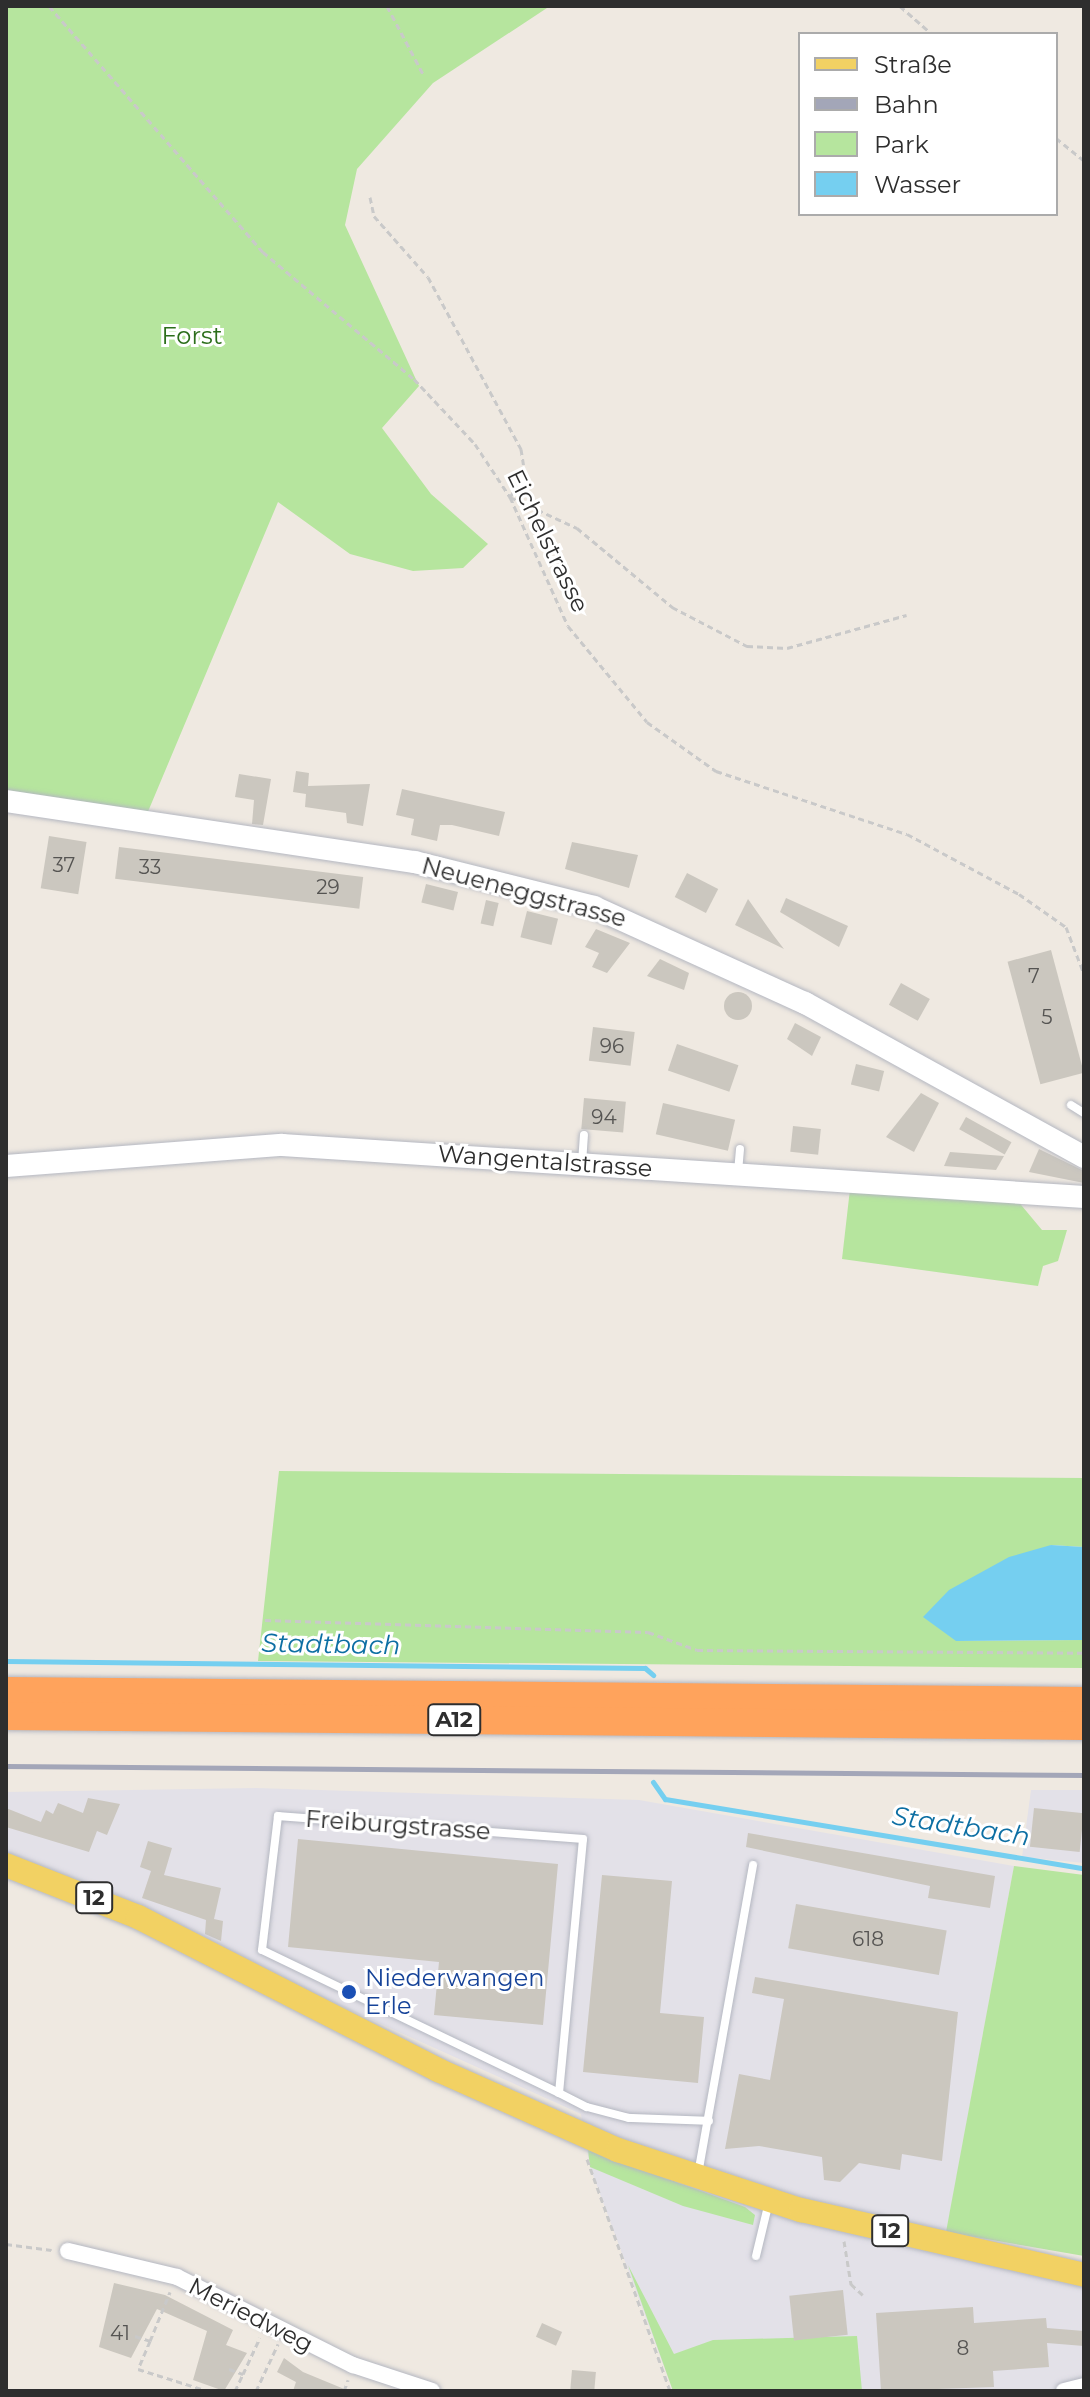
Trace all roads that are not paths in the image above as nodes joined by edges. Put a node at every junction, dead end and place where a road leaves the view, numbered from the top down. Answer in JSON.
{"nodes":[{"id":1,"x":6,"y":801,"type":"edge"},
{"id":2,"x":1071,"y":1105,"type":"dead end"},
{"id":3,"x":1084,"y":1113,"type":"edge"},
{"id":4,"x":584,"y":1135,"type":"dead end"},
{"id":5,"x":740,"y":1149,"type":"dead end"},
{"id":6,"x":1084,"y":1157,"type":"edge"},
{"id":7,"x":582,"y":1164,"type":"junction"},
{"id":8,"x":6,"y":1166,"type":"edge"},
{"id":9,"x":738,"y":1174,"type":"junction"},
{"id":10,"x":1084,"y":1197,"type":"edge"},
{"id":11,"x":6,"y":1691,"type":"edge"},
{"id":12,"x":1084,"y":1701,"type":"edge"},
{"id":13,"x":6,"y":1716,"type":"edge"},
{"id":14,"x":1084,"y":1726,"type":"edge"},
{"id":15,"x":6,"y":1865,"type":"edge"},
{"id":16,"x":753,"y":1865,"type":"dead end"},
{"id":17,"x":559,"y":2093,"type":"junction"},
{"id":18,"x":709,"y":2121,"type":"junction"},
{"id":19,"x":697,"y":2179,"type":"junction"},
{"id":20,"x":770,"y":2201,"type":"junction"},
{"id":21,"x":68,"y":2251,"type":"road end"},
{"id":22,"x":756,"y":2256,"type":"dead end"},
{"id":23,"x":1084,"y":2275,"type":"edge"},
{"id":24,"x":1084,"y":2386,"type":"edge"},
{"id":25,"x":432,"y":2391,"type":"edge"},
{"id":26,"x":1064,"y":2391,"type":"edge"}],
"edges":[{"from":1,"to":6,"type":"street","name":"Neueneggstrasse"},
{"from":2,"to":3,"type":"lane"},
{"from":4,"to":7,"type":"lane"},
{"from":5,"to":9,"type":"lane"},
{"from":7,"to":8,"type":"street","name":"Wangentalstrasse"},
{"from":7,"to":9,"type":"street","name":"Wangentalstrasse"},
{"from":9,"to":10,"type":"street","name":"Wangentalstrasse"},
{"from":11,"to":12,"type":"highway","number":"A12"},
{"from":13,"to":14,"type":"highway","number":"A12"},
{"from":15,"to":19,"type":"main road","number":"12"},
{"from":16,"to":18,"type":"lane"},
{"from":17,"to":17,"type":"lane","name":"Freiburgstrasse"},
{"from":17,"to":18,"type":"lane","name":"Freiburgstrasse"},
{"from":18,"to":19,"type":"lane"},
{"from":19,"to":20,"type":"main road","number":"12"},
{"from":20,"to":22,"type":"lane"},
{"from":20,"to":23,"type":"main road","number":"12"},
{"from":21,"to":25,"type":"street","name":"Meriedweg"},
{"from":24,"to":26,"type":"street"}]}
